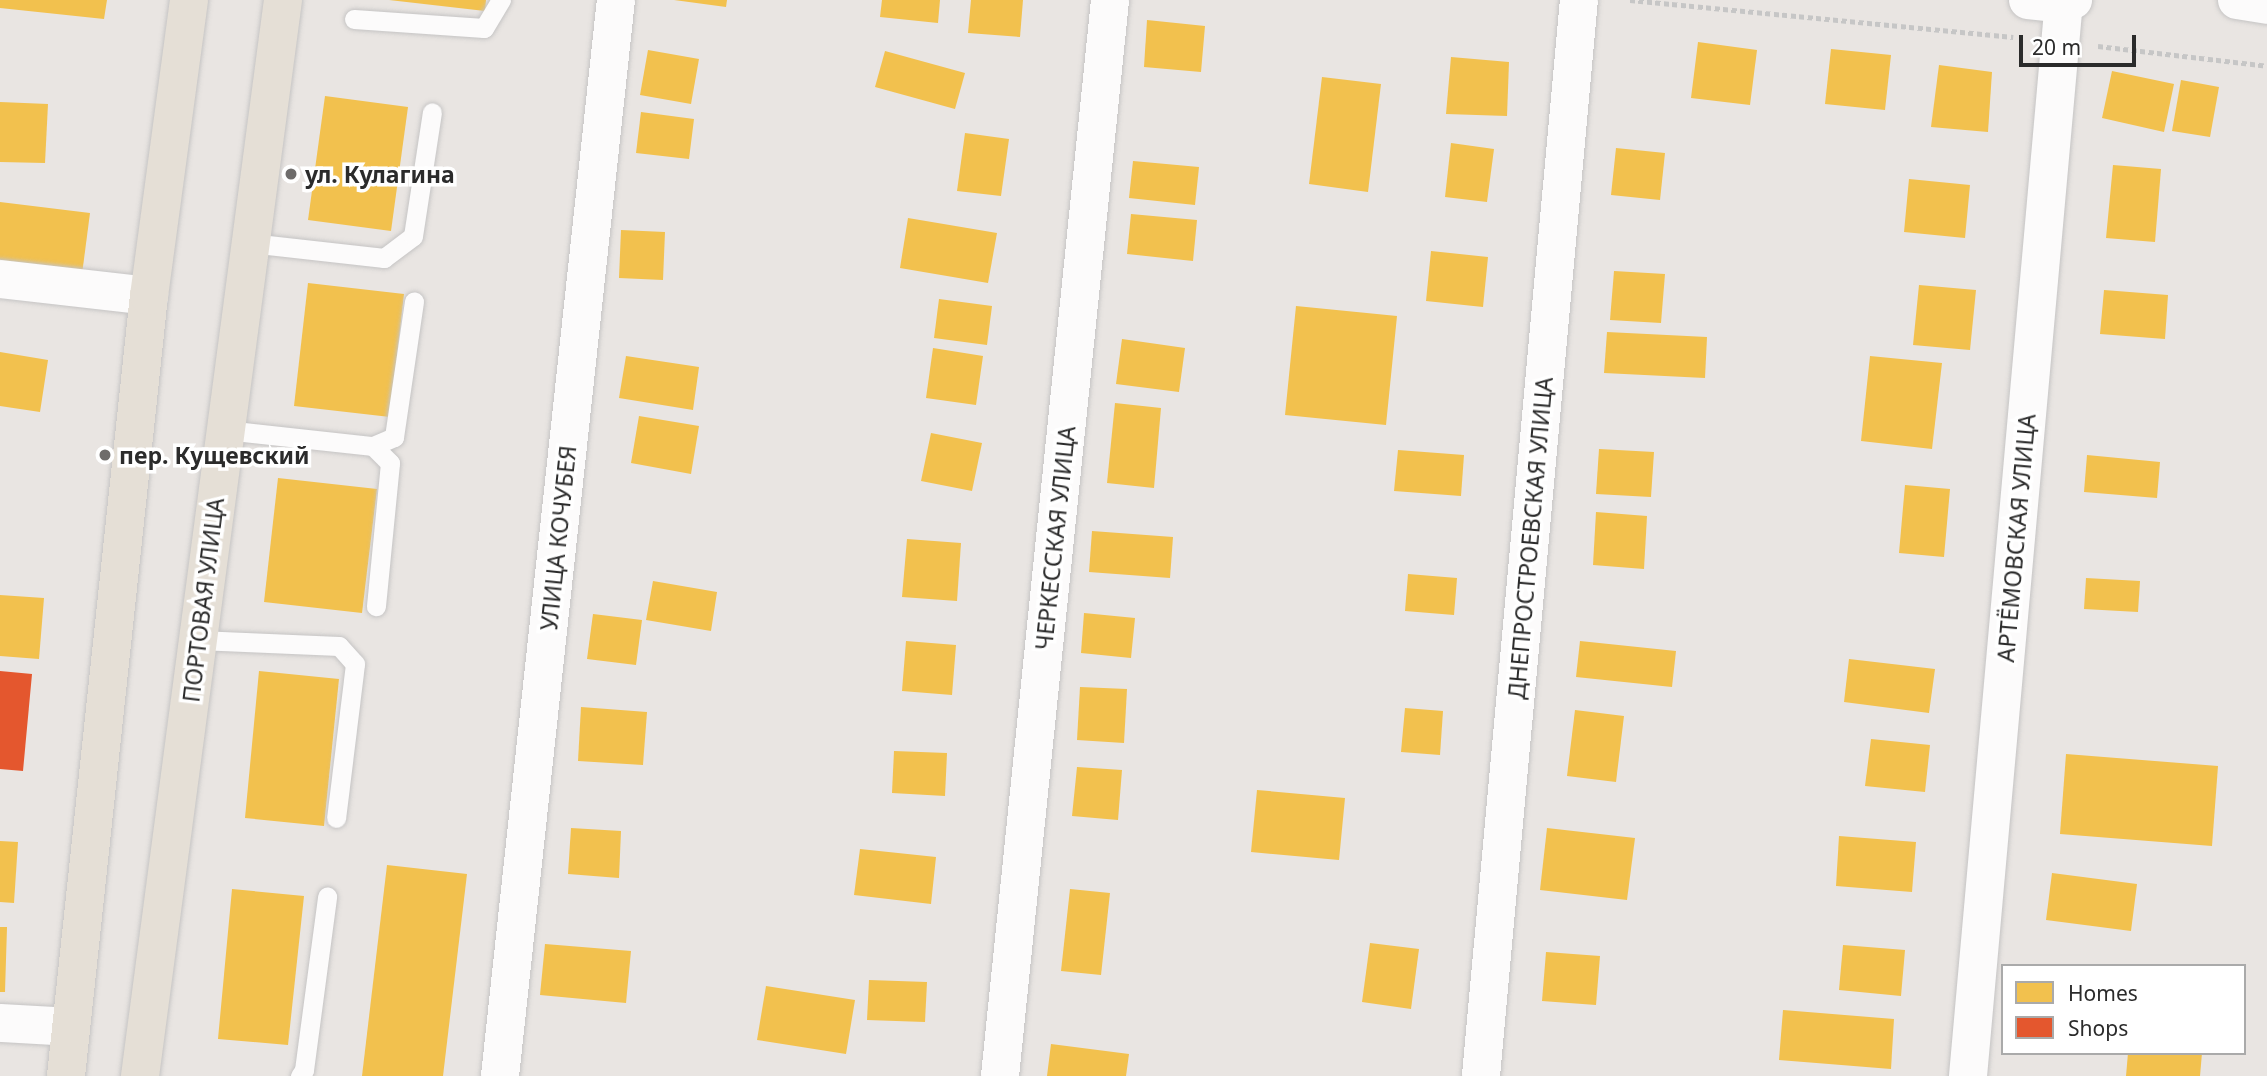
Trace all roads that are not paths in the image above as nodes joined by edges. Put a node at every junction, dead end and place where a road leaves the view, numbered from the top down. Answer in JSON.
{"nodes":[{"id":1,"x":190,"y":0,"type":"edge"},
{"id":2,"x":283,"y":0,"type":"edge"},
{"id":3,"x":501,"y":0,"type":"edge"},
{"id":4,"x":616,"y":0,"type":"edge"},
{"id":5,"x":1110,"y":0,"type":"edge"},
{"id":6,"x":1579,"y":0,"type":"edge"},
{"id":7,"x":2237,"y":0,"type":"edge"},
{"id":8,"x":2057,"y":1,"type":"edge"},
{"id":9,"x":2267,"y":5,"type":"edge"},
{"id":10,"x":354,"y":19,"type":"dead end"},
{"id":11,"x":432,"y":112,"type":"dead end"},
{"id":12,"x":250,"y":243,"type":"junction"},
{"id":13,"x":0,"y":279,"type":"edge"},
{"id":14,"x":149,"y":296,"type":"junction"},
{"id":15,"x":414,"y":301,"type":"dead end"},
{"id":16,"x":225,"y":430,"type":"junction"},
{"id":17,"x":373,"y":446,"type":"junction"},
{"id":18,"x":376,"y":606,"type":"dead end"},
{"id":19,"x":198,"y":639,"type":"junction"},
{"id":20,"x":336,"y":818,"type":"dead end"},
{"id":21,"x":327,"y":897,"type":"dead end"},
{"id":22,"x":0,"y":1023,"type":"edge"},
{"id":23,"x":71,"y":1027,"type":"junction"},
{"id":24,"x":65,"y":1076,"type":"edge"},
{"id":25,"x":140,"y":1076,"type":"edge"},
{"id":26,"x":300,"y":1076,"type":"edge"},
{"id":27,"x":500,"y":1076,"type":"edge"},
{"id":28,"x":1000,"y":1076,"type":"edge"},
{"id":29,"x":1481,"y":1076,"type":"edge"},
{"id":30,"x":1968,"y":1076,"type":"edge"}],
"edges":[{"from":1,"to":14,"type":"main road"},
{"from":2,"to":12,"type":"main road","name":"ПОРТОВАЯ УЛИЦА"},
{"from":3,"to":10,"type":"lane"},
{"from":4,"to":27,"type":"street","name":"УЛИЦА КОЧУБЕЯ"},
{"from":5,"to":28,"type":"street","name":"ЧЕРКЕССКАЯ УЛИЦА"},
{"from":6,"to":29,"type":"street","name":"ДНЕПРОСТРОЕВСКАЯ УЛИЦА"},
{"from":7,"to":9,"type":"street"},
{"from":8,"to":30,"type":"street","name":"АРТЁМОВСКАЯ УЛИЦА"},
{"from":11,"to":12,"type":"lane"},
{"from":12,"to":16,"type":"main road","name":"ПОРТОВАЯ УЛИЦА"},
{"from":13,"to":14,"type":"street"},
{"from":14,"to":23,"type":"main road"},
{"from":15,"to":17,"type":"lane"},
{"from":16,"to":17,"type":"lane"},
{"from":16,"to":19,"type":"main road","name":"ПОРТОВАЯ УЛИЦА"},
{"from":17,"to":18,"type":"lane"},
{"from":19,"to":20,"type":"lane"},
{"from":19,"to":25,"type":"main road","name":"ПОРТОВАЯ УЛИЦА"},
{"from":21,"to":26,"type":"lane"},
{"from":22,"to":23,"type":"street"},
{"from":23,"to":24,"type":"main road"}]}
